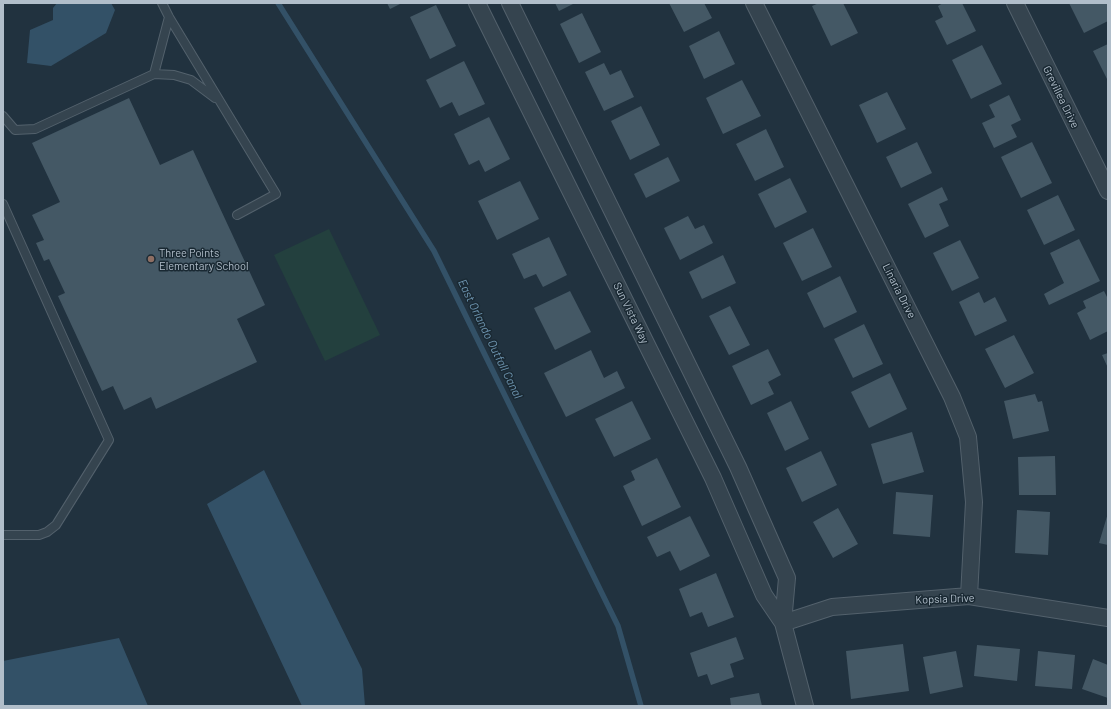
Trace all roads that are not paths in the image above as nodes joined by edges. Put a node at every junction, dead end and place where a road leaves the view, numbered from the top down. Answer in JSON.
{"nodes":[{"id":1,"x":162,"y":3,"type":"edge"},
{"id":2,"x":477,"y":3,"type":"edge"},
{"id":3,"x":510,"y":3,"type":"edge"},
{"id":4,"x":754,"y":3,"type":"edge"},
{"id":5,"x":1015,"y":3,"type":"edge"},
{"id":6,"x":169,"y":17,"type":"junction"},
{"id":7,"x":154,"y":74,"type":"junction"},
{"id":8,"x":219,"y":101,"type":"junction"},
{"id":9,"x":3,"y":116,"type":"edge"},
{"id":10,"x":1108,"y":191,"type":"edge"},
{"id":11,"x":3,"y":204,"type":"edge"},
{"id":12,"x":237,"y":215,"type":"dead end"},
{"id":13,"x":3,"y":535,"type":"edge"},
{"id":14,"x":969,"y":596,"type":"junction"},
{"id":15,"x":1108,"y":618,"type":"edge"},
{"id":16,"x":783,"y":623,"type":"junction"},
{"id":17,"x":805,"y":706,"type":"edge"}],
"edges":[{"from":1,"to":6,"type":"lane"},
{"from":2,"to":16,"type":"street","name":"Sun Vista Way"},
{"from":3,"to":16,"type":"street","name":"Sun Vista Way"},
{"from":4,"to":14,"type":"street","name":"Linaria Drive"},
{"from":5,"to":10,"type":"street","name":"Grevillea Drive"},
{"from":6,"to":7,"type":"lane"},
{"from":6,"to":8,"type":"lane"},
{"from":7,"to":8,"type":"lane"},
{"from":7,"to":9,"type":"lane"},
{"from":8,"to":12,"type":"lane"},
{"from":11,"to":13,"type":"lane"},
{"from":14,"to":15,"type":"street","name":"Kopsia Drive"},
{"from":14,"to":16,"type":"street","name":"Kopsia Drive"},
{"from":16,"to":17,"type":"street","name":"Sun Vista Way"}]}
